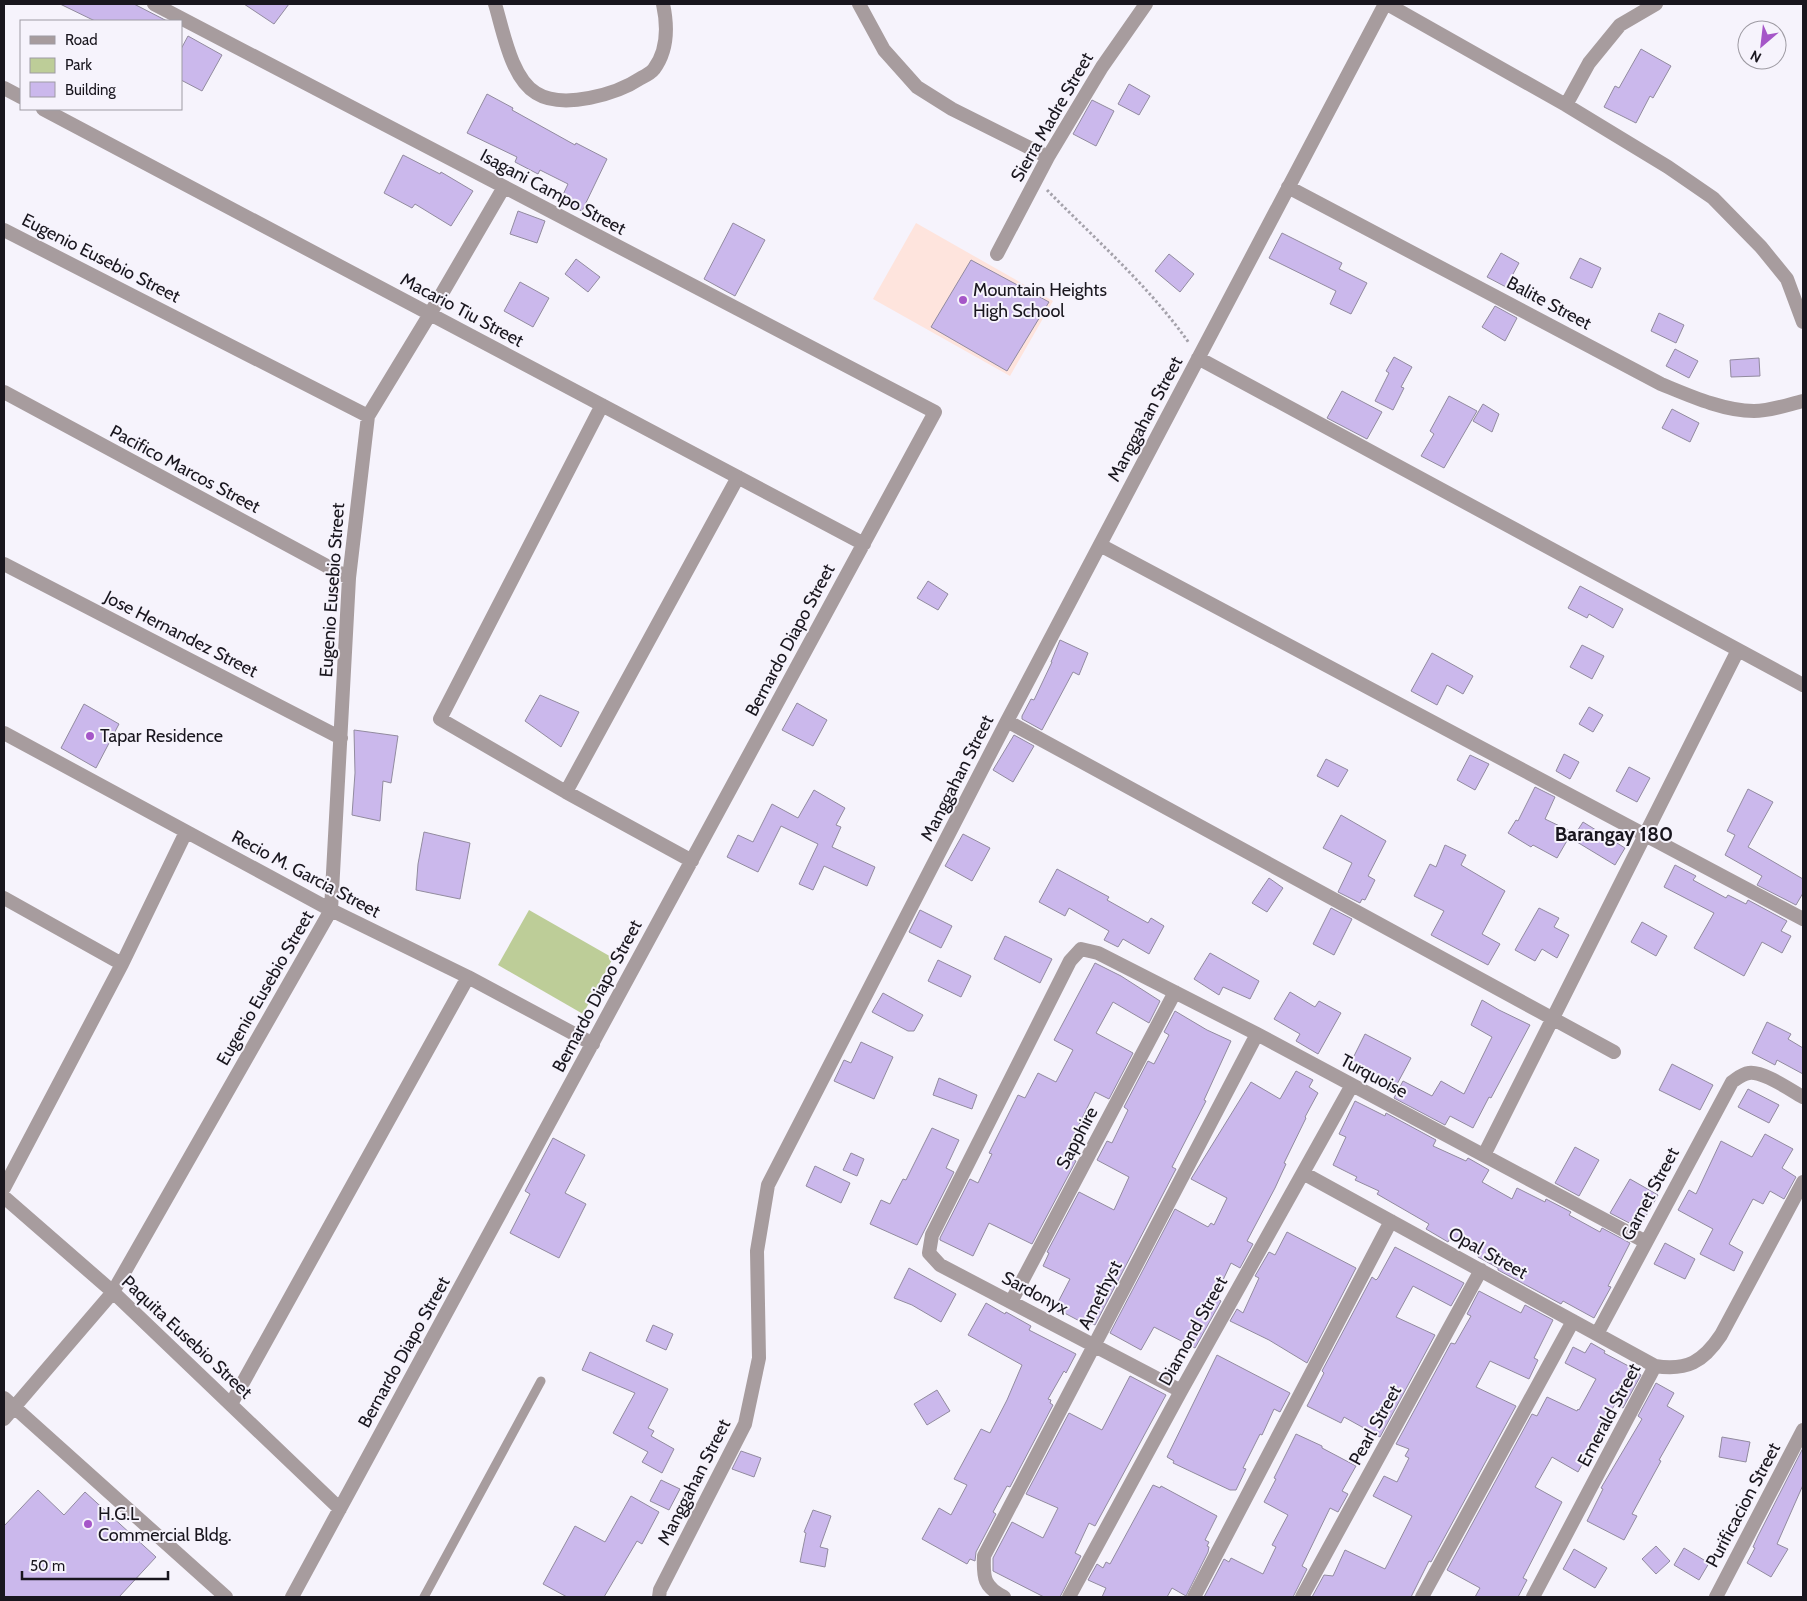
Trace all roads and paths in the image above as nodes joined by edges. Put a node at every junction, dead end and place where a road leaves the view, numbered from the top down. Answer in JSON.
{"nodes":[{"id":1,"x":154,"y":4,"type":"edge"},
{"id":2,"x":495,"y":4,"type":"edge"},
{"id":3,"x":663,"y":4,"type":"edge"},
{"id":4,"x":859,"y":4,"type":"edge"},
{"id":5,"x":1146,"y":4,"type":"edge"},
{"id":6,"x":1386,"y":4,"type":"edge"},
{"id":7,"x":1656,"y":4,"type":"edge"},
{"id":8,"x":4,"y":88,"type":"edge"},
{"id":9,"x":20,"y":96,"type":"edge"},
{"id":10,"x":1566,"y":104,"type":"junction"},
{"id":11,"x":45,"y":110,"type":"edge"},
{"id":12,"x":1048,"y":157,"type":"junction"},
{"id":13,"x":1036,"y":179,"type":"junction"},
{"id":14,"x":504,"y":187,"type":"junction"},
{"id":15,"x":1288,"y":187,"type":"junction"},
{"id":16,"x":4,"y":230,"type":"edge"},
{"id":17,"x":997,"y":254,"type":"dead end"},
{"id":18,"x":430,"y":314,"type":"junction"},
{"id":19,"x":1803,"y":322,"type":"edge"},
{"id":20,"x":1198,"y":358,"type":"junction"},
{"id":21,"x":4,"y":392,"type":"edge"},
{"id":22,"x":1803,"y":401,"type":"edge"},
{"id":23,"x":602,"y":405,"type":"junction"},
{"id":24,"x":935,"y":412,"type":"joint"},
{"id":25,"x":368,"y":416,"type":"junction"},
{"id":26,"x":738,"y":477,"type":"junction"},
{"id":27,"x":864,"y":544,"type":"junction"},
{"id":28,"x":1100,"y":545,"type":"junction"},
{"id":29,"x":4,"y":564,"type":"edge"},
{"id":30,"x":349,"y":578,"type":"junction"},
{"id":31,"x":1738,"y":650,"type":"junction"},
{"id":32,"x":1803,"y":685,"type":"edge"},
{"id":33,"x":1007,"y":721,"type":"junction"},
{"id":34,"x":4,"y":733,"type":"edge"},
{"id":35,"x":341,"y":738,"type":"junction"},
{"id":36,"x":566,"y":792,"type":"junction"},
{"id":37,"x":186,"y":832,"type":"junction"},
{"id":38,"x":1645,"y":835,"type":"junction"},
{"id":39,"x":692,"y":860,"type":"junction"},
{"id":40,"x":4,"y":898,"type":"edge"},
{"id":41,"x":331,"y":910,"type":"junction"},
{"id":42,"x":1803,"y":919,"type":"edge"},
{"id":43,"x":122,"y":964,"type":"junction"},
{"id":44,"x":468,"y":977,"type":"junction"},
{"id":45,"x":1175,"y":992,"type":"junction"},
{"id":46,"x":1553,"y":1019,"type":"junction"},
{"id":47,"x":1257,"y":1034,"type":"junction"},
{"id":48,"x":593,"y":1044,"type":"junction"},
{"id":49,"x":1614,"y":1052,"type":"dead end"},
{"id":50,"x":1352,"y":1085,"type":"junction"},
{"id":51,"x":1803,"y":1097,"type":"edge"},
{"id":52,"x":1484,"y":1156,"type":"junction"},
{"id":53,"x":1303,"y":1173,"type":"junction"},
{"id":54,"x":1803,"y":1182,"type":"edge"},
{"id":55,"x":4,"y":1188,"type":"edge"},
{"id":56,"x":4,"y":1197,"type":"edge"},
{"id":57,"x":1391,"y":1221,"type":"junction"},
{"id":58,"x":1646,"y":1242,"type":"junction"},
{"id":59,"x":929,"y":1252,"type":"joint"},
{"id":60,"x":1481,"y":1270,"type":"junction"},
{"id":61,"x":113,"y":1292,"type":"junction"},
{"id":62,"x":1011,"y":1302,"type":"junction"},
{"id":63,"x":1573,"y":1321,"type":"junction"},
{"id":64,"x":1597,"y":1334,"type":"junction"},
{"id":65,"x":1095,"y":1346,"type":"junction"},
{"id":66,"x":1655,"y":1366,"type":"junction"},
{"id":67,"x":541,"y":1381,"type":"dead end"},
{"id":68,"x":1181,"y":1391,"type":"junction"},
{"id":69,"x":8,"y":1403,"type":"edge"},
{"id":70,"x":231,"y":1404,"type":"junction"},
{"id":71,"x":4,"y":1419,"type":"edge"},
{"id":72,"x":1803,"y":1430,"type":"edge"},
{"id":73,"x":340,"y":1509,"type":"junction"},
{"id":74,"x":226,"y":1597,"type":"edge"},
{"id":75,"x":292,"y":1597,"type":"edge"},
{"id":76,"x":424,"y":1597,"type":"edge"},
{"id":77,"x":659,"y":1597,"type":"edge"},
{"id":78,"x":1004,"y":1597,"type":"edge"},
{"id":79,"x":1069,"y":1597,"type":"edge"},
{"id":80,"x":1194,"y":1597,"type":"edge"},
{"id":81,"x":1302,"y":1597,"type":"edge"},
{"id":82,"x":1422,"y":1597,"type":"edge"},
{"id":83,"x":1533,"y":1597,"type":"edge"},
{"id":84,"x":1716,"y":1597,"type":"edge"}],
"edges":[{"from":1,"to":14,"type":"street","name":"Isagani Campo Street"},
{"from":2,"to":3,"type":"street"},
{"from":4,"to":12,"type":"street"},
{"from":5,"to":12,"type":"street","name":"Sierra Madre Street"},
{"from":6,"to":10,"type":"street"},
{"from":6,"to":15,"type":"street","name":"Manggahan Street"},
{"from":7,"to":10,"type":"street"},
{"from":8,"to":9,"type":"street"},
{"from":10,"to":19,"type":"street"},
{"from":11,"to":18,"type":"street","name":"Macario Tiu Street"},
{"from":12,"to":13,"type":"street","name":"Sierra Madre Street"},
{"from":13,"to":17,"type":"street","name":"Sierra Madre Street"},
{"from":13,"to":20,"type":"path"},
{"from":14,"to":18,"type":"street","name":"Eugenio Eusebio Street"},
{"from":14,"to":24,"type":"street","name":"Isagani Campo Street"},
{"from":15,"to":20,"type":"street","name":"Manggahan Street"},
{"from":15,"to":22,"type":"street","name":"Balite Street"},
{"from":16,"to":25,"type":"street","name":"Eugenio Eusebio Street"},
{"from":18,"to":23,"type":"street","name":"Macario Tiu Street"},
{"from":18,"to":25,"type":"street","name":"Eugenio Eusebio Street"},
{"from":20,"to":28,"type":"street","name":"Manggahan Street"},
{"from":20,"to":31,"type":"street"},
{"from":21,"to":30,"type":"street","name":"Pacifico Marcos Street"},
{"from":23,"to":26,"type":"street","name":"Macario Tiu Street"},
{"from":23,"to":36,"type":"street"},
{"from":24,"to":27,"type":"street","name":"Bernardo Diapo Street"},
{"from":25,"to":30,"type":"street","name":"Eugenio Eusebio Street"},
{"from":26,"to":27,"type":"street","name":"Macario Tiu Street"},
{"from":26,"to":36,"type":"street"},
{"from":27,"to":39,"type":"street","name":"Bernardo Diapo Street"},
{"from":28,"to":33,"type":"street","name":"Manggahan Street"},
{"from":28,"to":38,"type":"street"},
{"from":29,"to":35,"type":"street","name":"Jose Hernandez Street"},
{"from":30,"to":35,"type":"street","name":"Eugenio Eusebio Street"},
{"from":31,"to":32,"type":"street"},
{"from":31,"to":38,"type":"street"},
{"from":33,"to":46,"type":"street"},
{"from":33,"to":77,"type":"street","name":"Manggahan Street"},
{"from":34,"to":37,"type":"street","name":"Recio M. Garcia Street"},
{"from":35,"to":41,"type":"street","name":"Eugenio Eusebio Street"},
{"from":36,"to":39,"type":"street"},
{"from":37,"to":41,"type":"street","name":"Recio M. Garcia Street"},
{"from":37,"to":43,"type":"street"},
{"from":38,"to":42,"type":"street"},
{"from":38,"to":46,"type":"street"},
{"from":39,"to":48,"type":"street","name":"Bernardo Diapo Street"},
{"from":40,"to":43,"type":"street"},
{"from":41,"to":44,"type":"street","name":"Recio M. Garcia Street"},
{"from":41,"to":61,"type":"street","name":"Eugenio Eusebio Street"},
{"from":43,"to":55,"type":"street"},
{"from":44,"to":48,"type":"street","name":"Recio M. Garcia Street"},
{"from":44,"to":70,"type":"street"},
{"from":45,"to":47,"type":"street","name":"Turquoise"},
{"from":45,"to":59,"type":"street","name":"Turquoise"},
{"from":45,"to":62,"type":"street","name":"Sapphire"},
{"from":46,"to":49,"type":"street"},
{"from":46,"to":52,"type":"street"},
{"from":47,"to":50,"type":"street","name":"Turquoise"},
{"from":47,"to":65,"type":"street","name":"Amethyst"},
{"from":48,"to":73,"type":"street","name":"Bernardo Diapo Street"},
{"from":50,"to":52,"type":"street","name":"Turquoise"},
{"from":50,"to":53,"type":"street","name":"Diamond Street"},
{"from":51,"to":58,"type":"street","name":"Garnet Street"},
{"from":52,"to":58,"type":"street","name":"Turquoise"},
{"from":53,"to":57,"type":"street","name":"Opal Street"},
{"from":53,"to":68,"type":"street","name":"Diamond Street"},
{"from":54,"to":66,"type":"street","name":"Emerald Street"},
{"from":56,"to":61,"type":"street","name":"Paquita Eusebio Street"},
{"from":57,"to":60,"type":"street","name":"Opal Street"},
{"from":57,"to":80,"type":"street"},
{"from":58,"to":64,"type":"street","name":"Garnet Street"},
{"from":59,"to":62,"type":"street","name":"Sardonyx"},
{"from":60,"to":63,"type":"street","name":"Opal Street"},
{"from":60,"to":81,"type":"street","name":"Pearl Street"},
{"from":61,"to":69,"type":"street","name":"Eugenio Eusebio Street"},
{"from":61,"to":70,"type":"street","name":"Paquita Eusebio Street"},
{"from":62,"to":65,"type":"street","name":"Sardonyx"},
{"from":63,"to":64,"type":"street","name":"Opal Street"},
{"from":63,"to":82,"type":"street"},
{"from":64,"to":66,"type":"street","name":"Opal Street"},
{"from":65,"to":68,"type":"street","name":"Sardonyx"},
{"from":65,"to":78,"type":"street","name":"Amethyst"},
{"from":66,"to":83,"type":"street","name":"Emerald Street"},
{"from":67,"to":76,"type":"lane"},
{"from":68,"to":79,"type":"street","name":"Diamond Street"},
{"from":69,"to":71,"type":"street","name":"Eugenio Eusebio Street"},
{"from":69,"to":74,"type":"street"},
{"from":70,"to":73,"type":"street","name":"Paquita Eusebio Street"},
{"from":72,"to":84,"type":"street","name":"Purificacion Street"},
{"from":73,"to":75,"type":"street","name":"Bernardo Diapo Street"}]}
